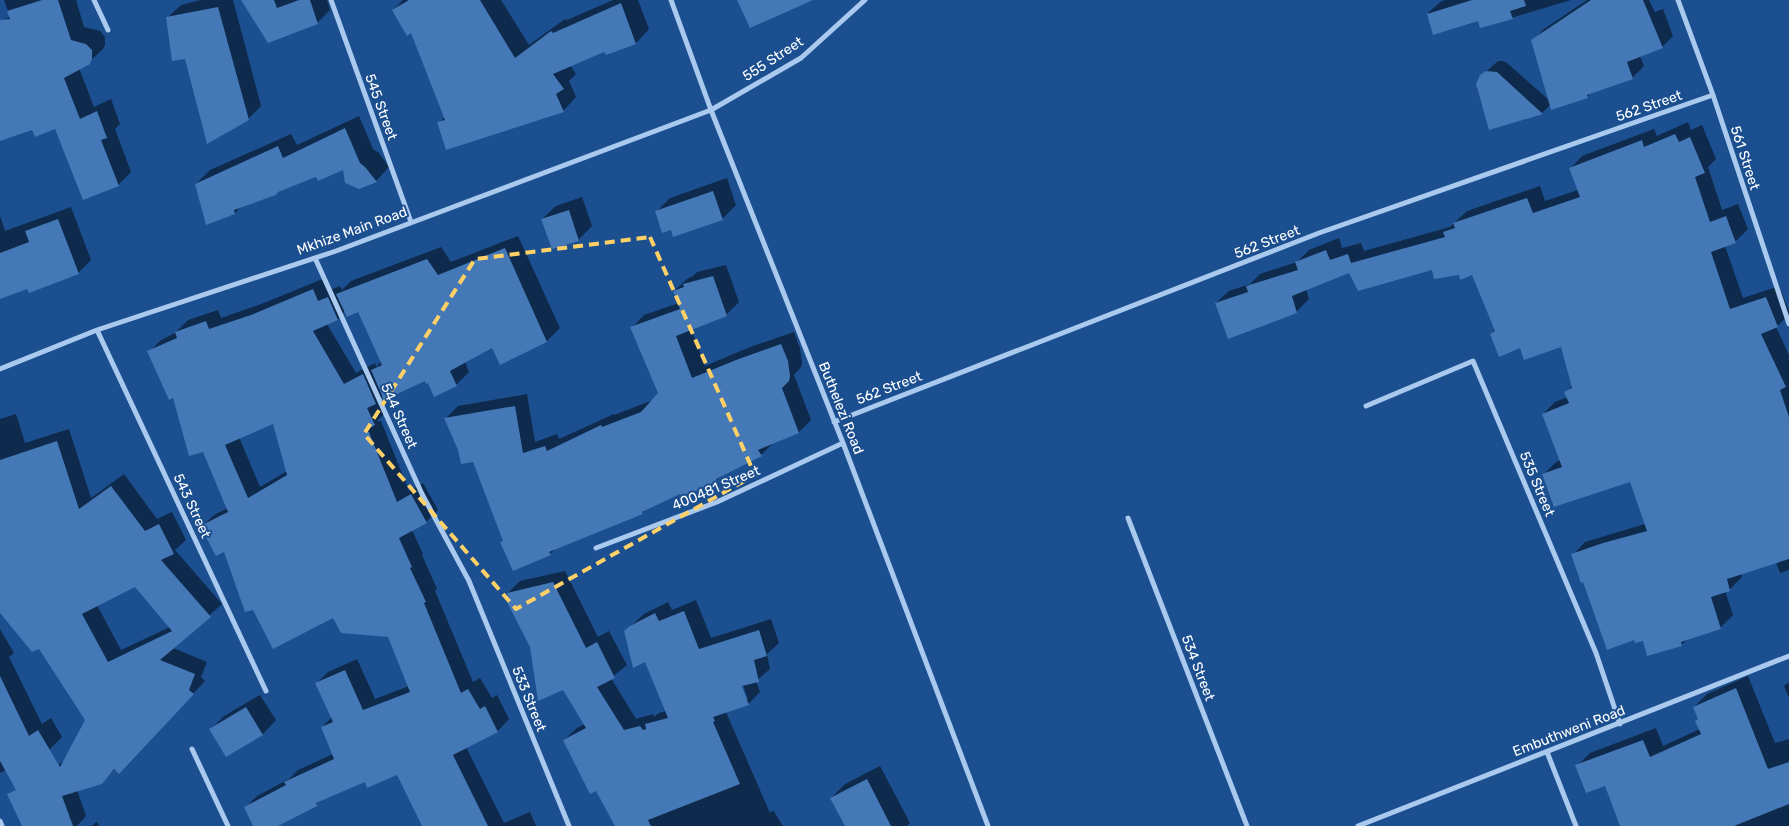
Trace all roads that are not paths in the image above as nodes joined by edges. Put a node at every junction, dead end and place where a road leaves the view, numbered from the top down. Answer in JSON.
{"nodes":[{"id":1,"x":94,"y":0,"type":"edge"},
{"id":2,"x":331,"y":0,"type":"edge"},
{"id":3,"x":671,"y":0,"type":"edge"},
{"id":4,"x":864,"y":0,"type":"edge"},
{"id":5,"x":1678,"y":0,"type":"edge"},
{"id":6,"x":108,"y":30,"type":"dead end"},
{"id":7,"x":1713,"y":95,"type":"junction"},
{"id":8,"x":711,"y":110,"type":"junction"},
{"id":9,"x":411,"y":222,"type":"junction"},
{"id":10,"x":315,"y":258,"type":"junction"},
{"id":11,"x":1789,"y":324,"type":"edge"},
{"id":12,"x":97,"y":330,"type":"junction"},
{"id":13,"x":0,"y":369,"type":"edge"},
{"id":14,"x":1366,"y":406,"type":"dead end"},
{"id":15,"x":834,"y":422,"type":"junction"},
{"id":16,"x":843,"y":443,"type":"junction"},
{"id":17,"x":1128,"y":518,"type":"dead end"},
{"id":18,"x":596,"y":548,"type":"dead end"},
{"id":19,"x":469,"y":581,"type":"joint"},
{"id":20,"x":1789,"y":656,"type":"edge"},
{"id":21,"x":266,"y":691,"type":"dead end"},
{"id":22,"x":1620,"y":724,"type":"junction"},
{"id":23,"x":192,"y":749,"type":"dead end"},
{"id":24,"x":1547,"y":752,"type":"junction"},
{"id":25,"x":0,"y":821,"type":"edge"},
{"id":26,"x":2,"y":826,"type":"edge"},
{"id":27,"x":228,"y":826,"type":"edge"},
{"id":28,"x":569,"y":826,"type":"edge"},
{"id":29,"x":988,"y":826,"type":"edge"},
{"id":30,"x":1247,"y":826,"type":"edge"},
{"id":31,"x":1358,"y":826,"type":"edge"},
{"id":32,"x":1576,"y":826,"type":"edge"}],
"edges":[{"from":1,"to":6,"type":"street"},
{"from":2,"to":9,"type":"street","name":"545 Street"},
{"from":3,"to":8,"type":"street","name":"Buthelezi Road"},
{"from":4,"to":8,"type":"street","name":"555 Street"},
{"from":5,"to":7,"type":"street","name":"561 Street"},
{"from":7,"to":11,"type":"street","name":"561 Street"},
{"from":7,"to":15,"type":"street","name":"562 Street"},
{"from":8,"to":9,"type":"street","name":"Mkhize Main Road"},
{"from":8,"to":15,"type":"street","name":"Buthelezi Road"},
{"from":9,"to":10,"type":"street","name":"Mkhize Main Road"},
{"from":10,"to":12,"type":"street","name":"Mkhize Main Road"},
{"from":10,"to":19,"type":"street","name":"544 Street"},
{"from":12,"to":13,"type":"street","name":"Mkhize Main Road"},
{"from":12,"to":21,"type":"street","name":"543 Street"},
{"from":14,"to":22,"type":"street","name":"535 Street"},
{"from":15,"to":16,"type":"street","name":"Buthelezi Road"},
{"from":16,"to":18,"type":"street","name":"400481 Street"},
{"from":16,"to":29,"type":"street","name":"Buthelezi Road"},
{"from":17,"to":30,"type":"street","name":"534 Street"},
{"from":19,"to":28,"type":"street","name":"533 Street"},
{"from":20,"to":22,"type":"street","name":"Embuthweni Road"},
{"from":22,"to":24,"type":"street","name":"Embuthweni Road"},
{"from":23,"to":27,"type":"street"},
{"from":24,"to":31,"type":"street","name":"Embuthweni Road"},
{"from":24,"to":32,"type":"street"},
{"from":25,"to":26,"type":"street"}]}
